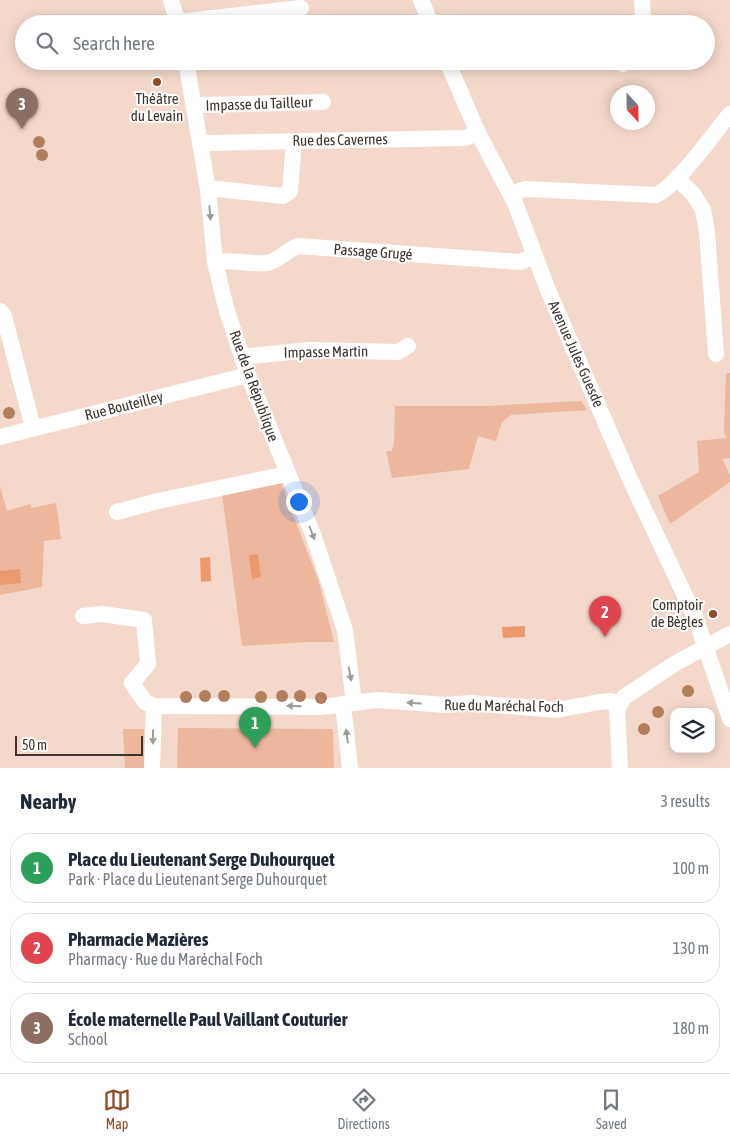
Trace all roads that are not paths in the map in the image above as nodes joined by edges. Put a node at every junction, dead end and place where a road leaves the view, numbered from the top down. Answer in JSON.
{"nodes":[{"id":1,"x":171,"y":0,"type":"edge"},
{"id":2,"x":421,"y":0,"type":"edge"},
{"id":3,"x":642,"y":0,"type":"edge"},
{"id":4,"x":301,"y":8,"type":"dead end"},
{"id":5,"x":176,"y":15,"type":"edge"},
{"id":6,"x":244,"y":15,"type":"edge"},
{"id":7,"x":427,"y":15,"type":"edge"},
{"id":8,"x":642,"y":15,"type":"edge"},
{"id":9,"x":188,"y":70,"type":"edge"},
{"id":10,"x":451,"y":70,"type":"edge"},
{"id":11,"x":323,"y":102,"type":"dead end"},
{"id":12,"x":194,"y":106,"type":"junction"},
{"id":13,"x":730,"y":114,"type":"edge"},
{"id":14,"x":478,"y":133,"type":"junction"},
{"id":15,"x":294,"y":141,"type":"junction"},
{"id":16,"x":200,"y":144,"type":"junction"},
{"id":17,"x":677,"y":178,"type":"junction"},
{"id":18,"x":208,"y":190,"type":"junction"},
{"id":19,"x":511,"y":194,"type":"junction"},
{"id":20,"x":535,"y":256,"type":"junction"},
{"id":21,"x":215,"y":262,"type":"junction"},
{"id":22,"x":0,"y":310,"type":"edge"},
{"id":23,"x":408,"y":346,"type":"dead end"},
{"id":24,"x":716,"y":354,"type":"dead end"},
{"id":25,"x":242,"y":358,"type":"junction"},
{"id":26,"x":248,"y":375,"type":"junction"},
{"id":27,"x":32,"y":428,"type":"junction"},
{"id":28,"x":0,"y":438,"type":"edge"},
{"id":29,"x":287,"y":474,"type":"junction"},
{"id":30,"x":118,"y":512,"type":"dead end"},
{"id":31,"x":83,"y":616,"type":"dead end"},
{"id":32,"x":730,"y":634,"type":"edge"},
{"id":33,"x":706,"y":647,"type":"junction"},
{"id":34,"x":349,"y":703,"type":"junction"},
{"id":35,"x":619,"y":704,"type":"junction"},
{"id":36,"x":154,"y":706,"type":"junction"},
{"id":37,"x":730,"y":719,"type":"edge"},
{"id":38,"x":152,"y":768,"type":"edge"},
{"id":39,"x":350,"y":768,"type":"edge"},
{"id":40,"x":620,"y":768,"type":"edge"}],
"edges":[{"from":1,"to":5,"type":"street"},
{"from":2,"to":7,"type":"street"},
{"from":3,"to":8,"type":"street"},
{"from":4,"to":6,"type":"street"},
{"from":9,"to":12,"type":"street","name":"Rue de la République"},
{"from":10,"to":14,"type":"street","name":"Avenue Jules Guesde"},
{"from":11,"to":12,"type":"street","name":"Impasse du Tailleur"},
{"from":12,"to":16,"type":"street","name":"Rue de la République"},
{"from":13,"to":17,"type":"street"},
{"from":14,"to":15,"type":"street","name":"Rue des Cavernes"},
{"from":14,"to":19,"type":"street","name":"Avenue Jules Guesde"},
{"from":15,"to":16,"type":"street","name":"Rue des Cavernes"},
{"from":15,"to":18,"type":"street"},
{"from":16,"to":18,"type":"street","name":"Rue de la République"},
{"from":17,"to":19,"type":"street"},
{"from":17,"to":24,"type":"street"},
{"from":18,"to":21,"type":"street","name":"Rue de la République","one_way":true},
{"from":19,"to":20,"type":"street","name":"Avenue Jules Guesde"},
{"from":20,"to":21,"type":"street","name":"Passage Grugé"},
{"from":20,"to":33,"type":"street","name":"Avenue Jules Guesde"},
{"from":21,"to":25,"type":"street","name":"Rue de la République"},
{"from":22,"to":27,"type":"street"},
{"from":23,"to":25,"type":"street","name":"Impasse Martin"},
{"from":25,"to":26,"type":"street","name":"Rue de la République"},
{"from":26,"to":27,"type":"street","name":"Rue Bouteilley"},
{"from":26,"to":29,"type":"street","name":"Rue de la République"},
{"from":27,"to":28,"type":"street","name":"Rue Bouteilley"},
{"from":29,"to":30,"type":"street"},
{"from":29,"to":34,"type":"street","name":"Rue de la République","one_way":true},
{"from":31,"to":36,"type":"street"},
{"from":32,"to":33,"type":"street"},
{"from":33,"to":35,"type":"street"},
{"from":33,"to":37,"type":"street","name":"Avenue Jules Guesde"},
{"from":35,"to":34,"type":"street","name":"Rue du Maréchal Foch","one_way":true},
{"from":34,"to":36,"type":"street","name":"Rue du Maréchal Foch","one_way":true},
{"from":39,"to":34,"type":"street","name":"Rue de la République","one_way":true},
{"from":35,"to":40,"type":"street"},
{"from":36,"to":38,"type":"street","one_way":true}]}
